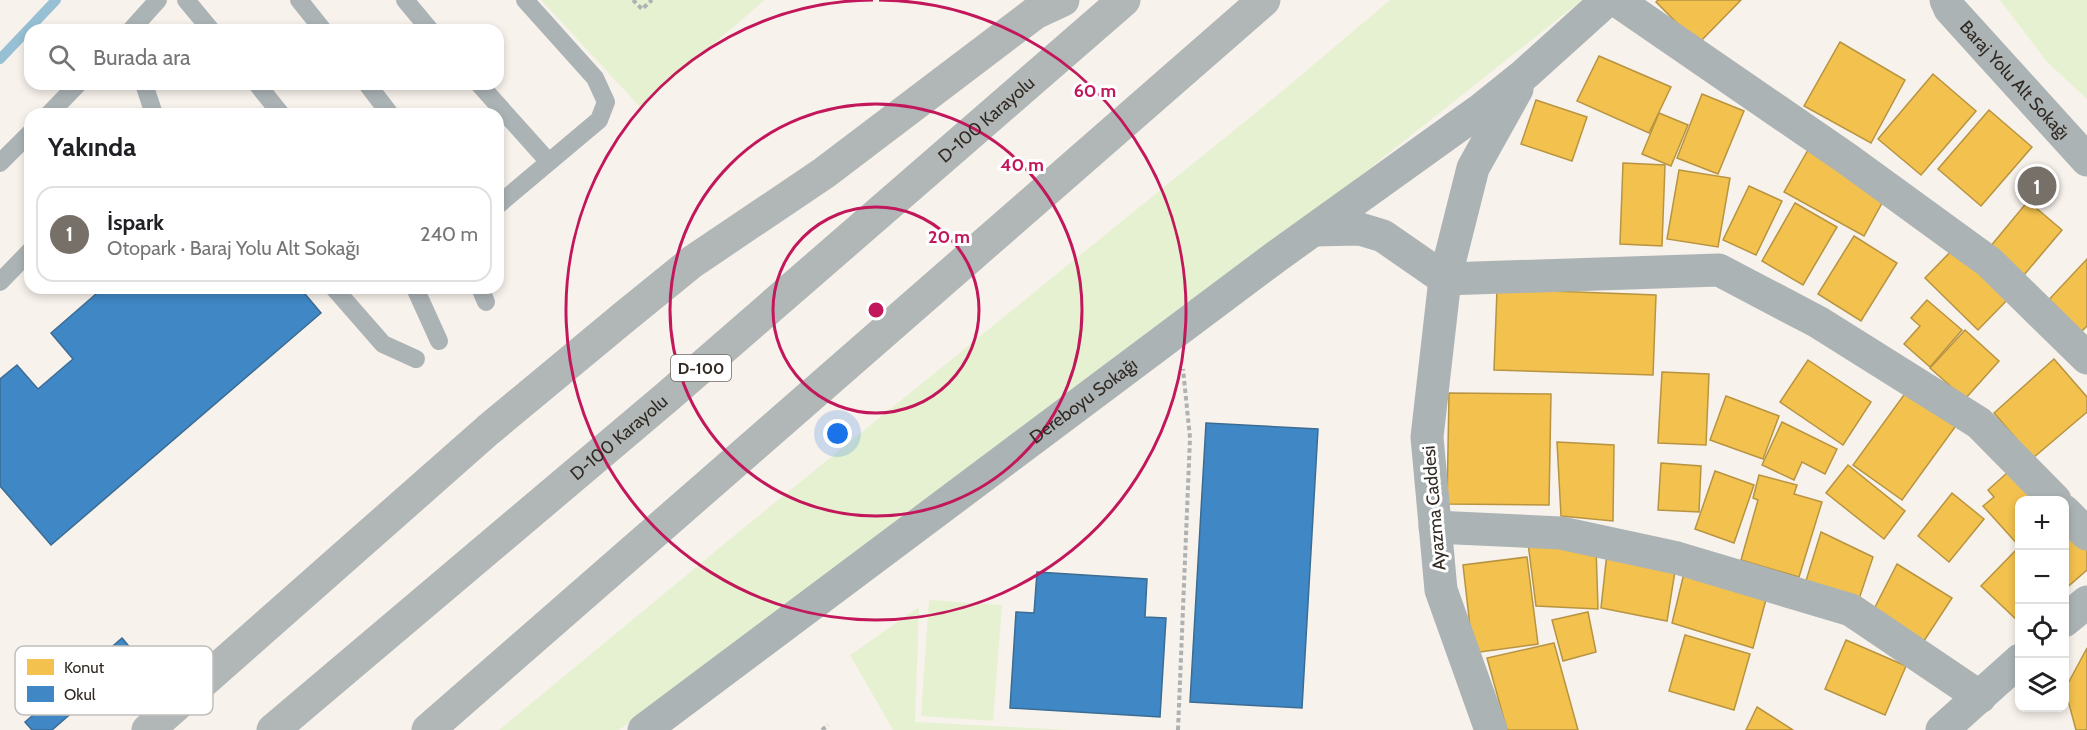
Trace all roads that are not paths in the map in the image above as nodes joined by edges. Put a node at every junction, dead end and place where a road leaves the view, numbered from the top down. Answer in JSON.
{"nodes":[{"id":1,"x":158,"y":0,"type":"edge"},
{"id":2,"x":186,"y":0,"type":"edge"},
{"id":3,"x":298,"y":0,"type":"edge"},
{"id":4,"x":405,"y":0,"type":"edge"},
{"id":5,"x":525,"y":0,"type":"edge"},
{"id":6,"x":1063,"y":0,"type":"edge"},
{"id":7,"x":1124,"y":0,"type":"edge"},
{"id":8,"x":1264,"y":0,"type":"edge"},
{"id":9,"x":1607,"y":0,"type":"edge"},
{"id":10,"x":1616,"y":0,"type":"edge"},
{"id":11,"x":1946,"y":0,"type":"edge"},
{"id":12,"x":136,"y":24,"type":"edge"},
{"id":13,"x":206,"y":24,"type":"edge"},
{"id":14,"x":318,"y":24,"type":"edge"},
{"id":15,"x":425,"y":24,"type":"edge"},
{"id":16,"x":1525,"y":74,"type":"junction"},
{"id":17,"x":72,"y":90,"type":"edge"},
{"id":18,"x":146,"y":90,"type":"edge"},
{"id":19,"x":261,"y":90,"type":"edge"},
{"id":20,"x":372,"y":90,"type":"edge"},
{"id":21,"x":484,"y":90,"type":"edge"},
{"id":22,"x":55,"y":108,"type":"edge"},
{"id":23,"x":152,"y":108,"type":"edge"},
{"id":24,"x":276,"y":108,"type":"edge"},
{"id":25,"x":385,"y":108,"type":"edge"},
{"id":26,"x":501,"y":108,"type":"edge"},
{"id":27,"x":504,"y":112,"type":"edge"},
{"id":28,"x":24,"y":139,"type":"edge"},
{"id":29,"x":2087,"y":160,"type":"edge"},
{"id":30,"x":548,"y":161,"type":"junction"},
{"id":31,"x":0,"y":163,"type":"edge"},
{"id":32,"x":504,"y":200,"type":"edge"},
{"id":33,"x":1314,"y":230,"type":"junction"},
{"id":34,"x":24,"y":257,"type":"edge"},
{"id":35,"x":1445,"y":279,"type":"junction"},
{"id":36,"x":0,"y":282,"type":"edge"},
{"id":37,"x":339,"y":294,"type":"edge"},
{"id":38,"x":418,"y":294,"type":"edge"},
{"id":39,"x":439,"y":341,"type":"dead end"},
{"id":40,"x":2087,"y":358,"type":"edge"},
{"id":41,"x":416,"y":359,"type":"dead end"},
{"id":42,"x":2050,"y":496,"type":"edge"},
{"id":43,"x":2069,"y":516,"type":"edge"},
{"id":44,"x":1435,"y":527,"type":"junction"},
{"id":45,"x":2087,"y":534,"type":"edge"},
{"id":46,"x":2087,"y":602,"type":"edge"},
{"id":47,"x":2069,"y":617,"type":"edge"},
{"id":48,"x":2015,"y":664,"type":"edge"},
{"id":49,"x":213,"y":673,"type":"edge"},
{"id":50,"x":1980,"y":697,"type":"junction"},
{"id":51,"x":165,"y":715,"type":"edge"},
{"id":52,"x":148,"y":730,"type":"edge"},
{"id":53,"x":273,"y":730,"type":"edge"},
{"id":54,"x":428,"y":730,"type":"edge"},
{"id":55,"x":644,"y":730,"type":"edge"},
{"id":56,"x":1491,"y":730,"type":"edge"},
{"id":57,"x":1942,"y":730,"type":"edge"}],
"edges":[{"from":1,"to":12,"type":"lane"},
{"from":2,"to":13,"type":"lane"},
{"from":3,"to":14,"type":"lane"},
{"from":4,"to":15,"type":"lane"},
{"from":5,"to":30,"type":"lane"},
{"from":6,"to":49,"type":"highway"},
{"from":7,"to":53,"type":"highway","name":"D-100 Karayolu","number":"D-100"},
{"from":8,"to":54,"type":"highway"},
{"from":9,"to":16,"type":"street"},
{"from":10,"to":40,"type":"street"},
{"from":11,"to":29,"type":"street","name":"Baraj Yolu Alt Sokağı"},
{"from":16,"to":33,"type":"street","name":"Dereboyu Sokağı"},
{"from":16,"to":35,"type":"street","name":"Ayazma Caddesi"},
{"from":17,"to":22,"type":"lane"},
{"from":18,"to":23,"type":"lane"},
{"from":19,"to":24,"type":"lane"},
{"from":20,"to":25,"type":"lane"},
{"from":21,"to":26,"type":"lane"},
{"from":27,"to":30,"type":"lane"},
{"from":28,"to":31,"type":"lane"},
{"from":30,"to":32,"type":"lane"},
{"from":33,"to":35,"type":"street"},
{"from":33,"to":55,"type":"street","name":"Dereboyu Sokağı"},
{"from":34,"to":36,"type":"lane"},
{"from":35,"to":42,"type":"street"},
{"from":35,"to":44,"type":"street","name":"Ayazma Caddesi"},
{"from":37,"to":41,"type":"lane"},
{"from":38,"to":39,"type":"lane"},
{"from":43,"to":45,"type":"street"},
{"from":44,"to":50,"type":"street"},
{"from":44,"to":56,"type":"street","name":"Ayazma Caddesi"},
{"from":46,"to":47,"type":"street"},
{"from":48,"to":50,"type":"street"},
{"from":50,"to":57,"type":"street"},
{"from":51,"to":52,"type":"highway"}]}
